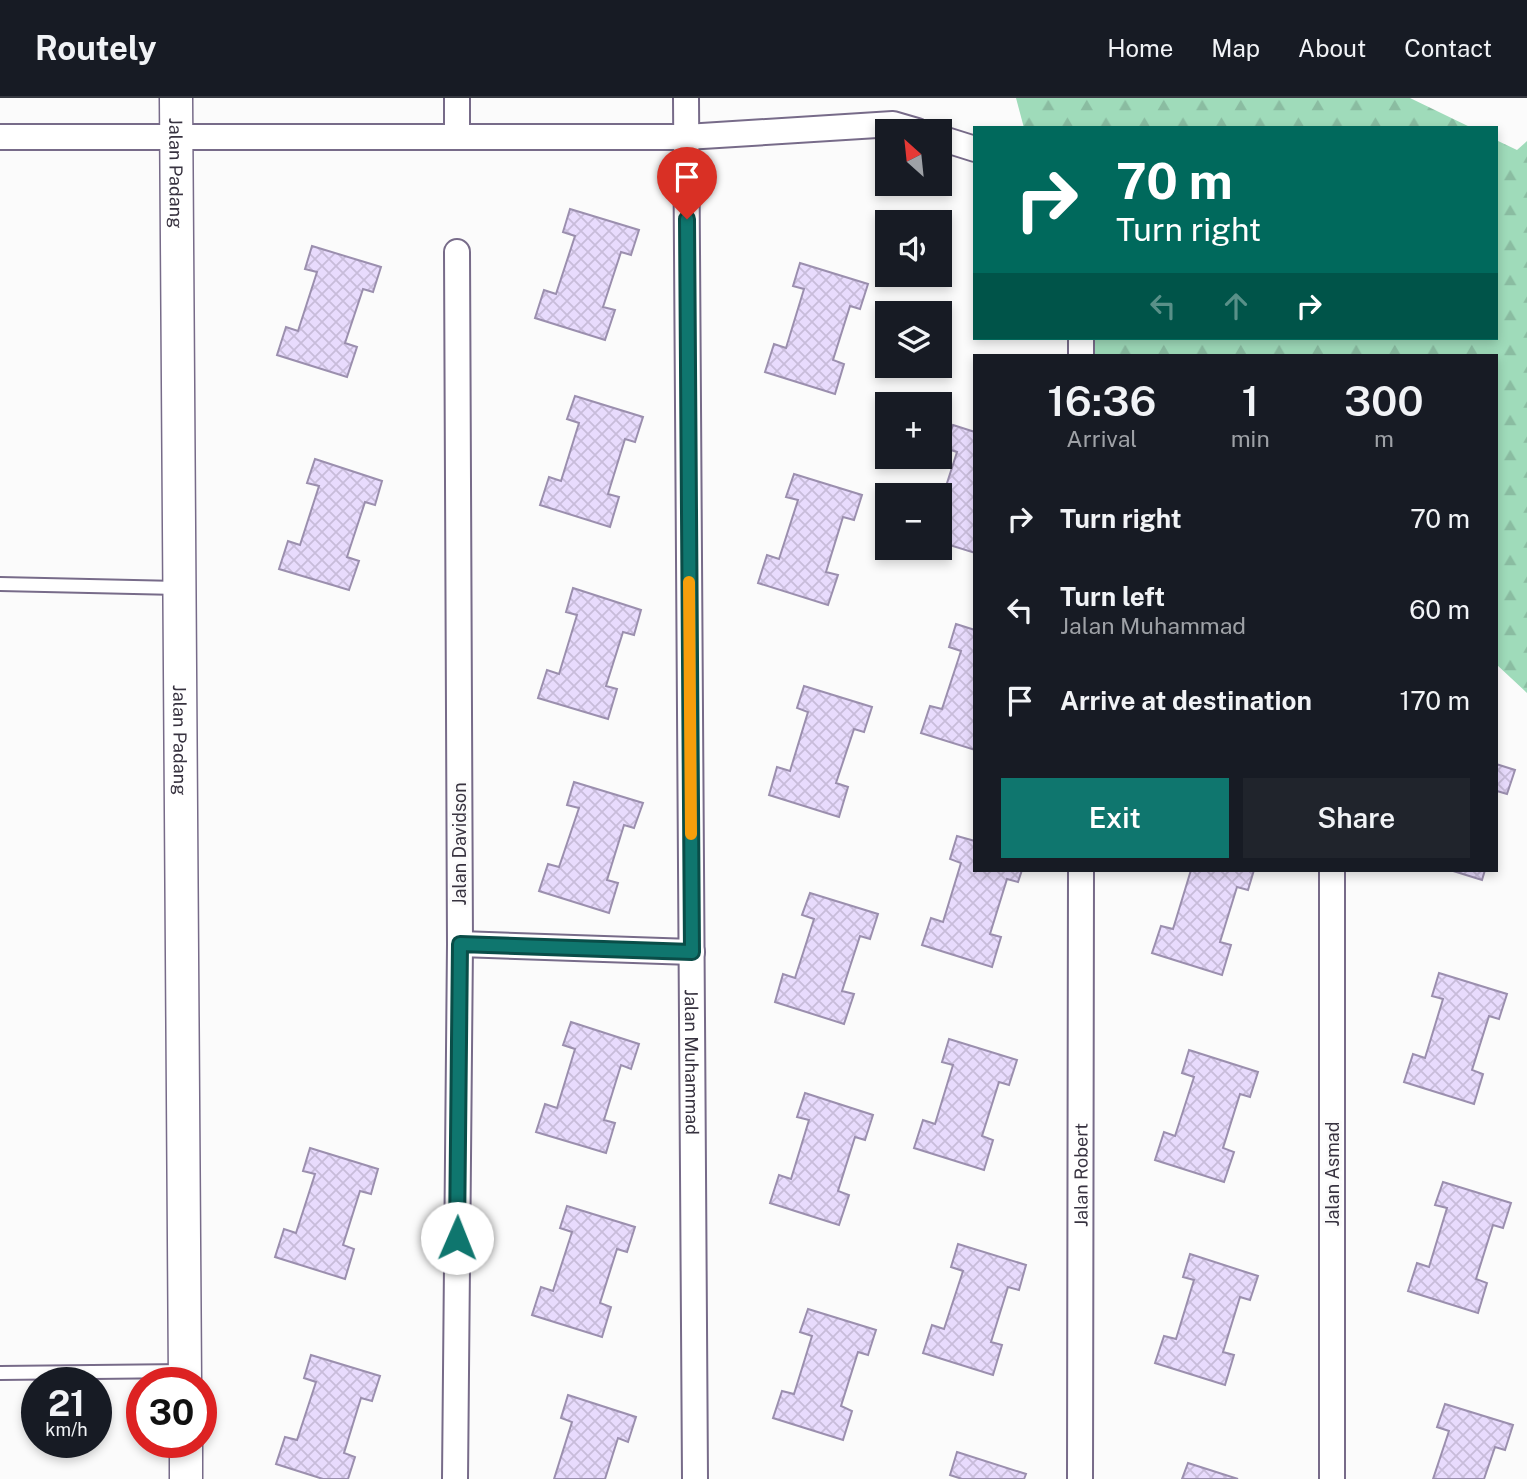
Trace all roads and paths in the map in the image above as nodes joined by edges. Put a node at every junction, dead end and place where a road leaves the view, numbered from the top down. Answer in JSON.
{"nodes":[{"id":1,"x":176,"y":98,"type":"edge"},
{"id":2,"x":457,"y":98,"type":"edge"},
{"id":3,"x":686,"y":98,"type":"edge"},
{"id":4,"x":875,"y":125,"type":"edge"},
{"id":5,"x":0,"y":137,"type":"edge"},
{"id":6,"x":176,"y":137,"type":"junction"},
{"id":7,"x":457,"y":137,"type":"junction"},
{"id":8,"x":687,"y":137,"type":"junction"},
{"id":9,"x":952,"y":142,"type":"edge"},
{"id":10,"x":973,"y":148,"type":"edge"},
{"id":11,"x":457,"y":252,"type":"dead end"},
{"id":12,"x":0,"y":584,"type":"edge"},
{"id":13,"x":179,"y":588,"type":"junction"},
{"id":14,"x":1081,"y":872,"type":"edge"},
{"id":15,"x":1332,"y":872,"type":"edge"},
{"id":16,"x":460,"y":944,"type":"junction"},
{"id":17,"x":692,"y":952,"type":"junction"},
{"id":18,"x":185,"y":1367,"type":"edge"},
{"id":19,"x":0,"y":1374,"type":"edge"},
{"id":20,"x":126,"y":1376,"type":"edge"},
{"id":21,"x":186,"y":1458,"type":"edge"},
{"id":22,"x":186,"y":1479,"type":"edge"},
{"id":23,"x":455,"y":1479,"type":"edge"},
{"id":24,"x":695,"y":1479,"type":"edge"},
{"id":25,"x":1080,"y":1479,"type":"edge"},
{"id":26,"x":1332,"y":1479,"type":"edge"}],
"edges":[{"from":1,"to":6,"type":"street","name":"Jalan Padang"},
{"from":2,"to":7,"type":"street"},
{"from":3,"to":8,"type":"street","name":"Jalan Muhammad"},
{"from":4,"to":8,"type":"street"},
{"from":5,"to":6,"type":"street"},
{"from":6,"to":7,"type":"street"},
{"from":6,"to":13,"type":"street","name":"Jalan Padang"},
{"from":7,"to":8,"type":"street"},
{"from":8,"to":17,"type":"street","name":"Jalan Muhammad"},
{"from":9,"to":10,"type":"street"},
{"from":11,"to":16,"type":"street","name":"Jalan Davidson"},
{"from":12,"to":13,"type":"lane"},
{"from":13,"to":18,"type":"street","name":"Jalan Padang"},
{"from":14,"to":25,"type":"street","name":"Jalan Robert"},
{"from":15,"to":26,"type":"street","name":"Jalan Asmad"},
{"from":16,"to":17,"type":"street"},
{"from":16,"to":23,"type":"street","name":"Jalan Davidson"},
{"from":17,"to":24,"type":"street","name":"Jalan Muhammad"},
{"from":19,"to":20,"type":"lane"},
{"from":21,"to":22,"type":"street"}]}
